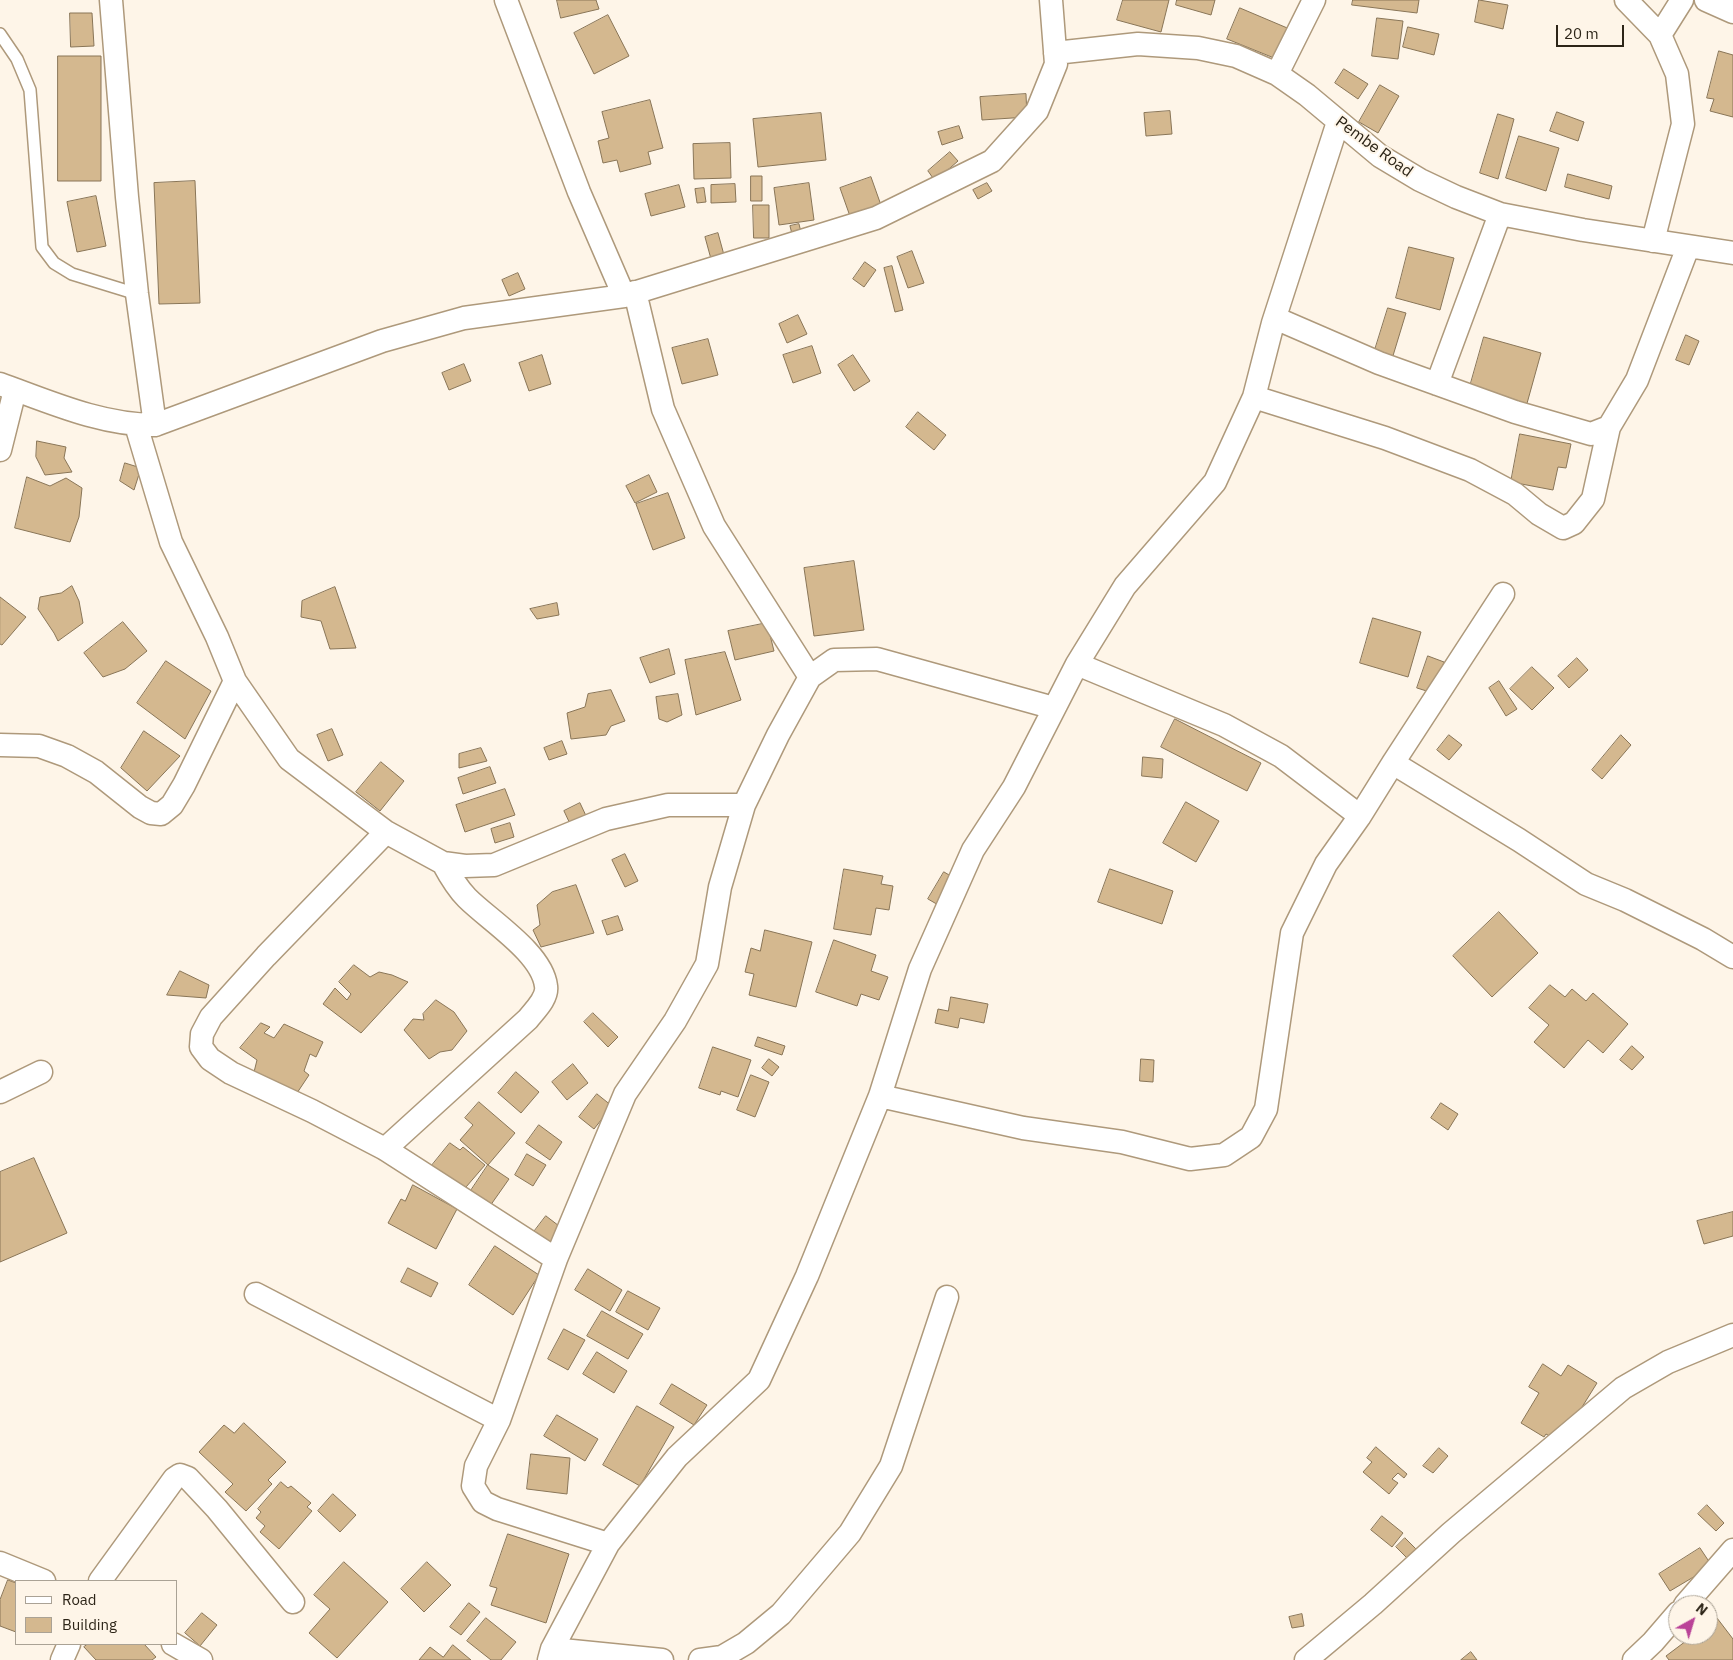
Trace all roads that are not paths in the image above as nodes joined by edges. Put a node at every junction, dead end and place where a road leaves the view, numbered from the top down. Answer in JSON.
{"nodes":[{"id":1,"x":111,"y":0,"type":"edge"},
{"id":2,"x":506,"y":0,"type":"edge"},
{"id":3,"x":1051,"y":0,"type":"edge"},
{"id":4,"x":1314,"y":0,"type":"edge"},
{"id":5,"x":1626,"y":0,"type":"edge"},
{"id":6,"x":1682,"y":0,"type":"edge"},
{"id":7,"x":1706,"y":0,"type":"edge"},
{"id":8,"x":1733,"y":12,"type":"edge"},
{"id":9,"x":0,"y":34,"type":"edge"},
{"id":10,"x":1660,"y":35,"type":"junction"},
{"id":11,"x":1055,"y":53,"type":"junction"},
{"id":12,"x":1277,"y":74,"type":"junction"},
{"id":13,"x":1338,"y":122,"type":"junction"},
{"id":14,"x":1500,"y":214,"type":"junction"},
{"id":15,"x":1653,"y":241,"type":"junction"},
{"id":16,"x":1688,"y":247,"type":"junction"},
{"id":17,"x":1733,"y":253,"type":"edge"},
{"id":18,"x":137,"y":294,"type":"junction"},
{"id":19,"x":629,"y":294,"type":"junction"},
{"id":20,"x":1275,"y":318,"type":"junction"},
{"id":21,"x":1437,"y":384,"type":"junction"},
{"id":22,"x":7,"y":387,"type":"edge"},
{"id":23,"x":1254,"y":397,"type":"junction"},
{"id":24,"x":145,"y":425,"type":"junction"},
{"id":25,"x":1610,"y":427,"type":"junction"},
{"id":26,"x":0,"y":450,"type":"edge"},
{"id":27,"x":1503,"y":594,"type":"dead end"},
{"id":28,"x":1077,"y":664,"type":"junction"},
{"id":29,"x":810,"y":676,"type":"junction"},
{"id":30,"x":235,"y":681,"type":"junction"},
{"id":31,"x":1054,"y":708,"type":"junction"},
{"id":32,"x":0,"y":745,"type":"edge"},
{"id":33,"x":1392,"y":763,"type":"junction"},
{"id":34,"x":744,"y":805,"type":"junction"},
{"id":35,"x":1360,"y":816,"type":"junction"},
{"id":36,"x":386,"y":832,"type":"junction"},
{"id":37,"x":443,"y":863,"type":"junction"},
{"id":38,"x":1733,"y":957,"type":"edge"},
{"id":39,"x":41,"y":1072,"type":"dead end"},
{"id":40,"x":0,"y":1092,"type":"edge"},
{"id":41,"x":880,"y":1096,"type":"junction"},
{"id":42,"x":385,"y":1149,"type":"junction"},
{"id":43,"x":556,"y":1259,"type":"junction"},
{"id":44,"x":256,"y":1294,"type":"dead end"},
{"id":45,"x":947,"y":1297,"type":"dead end"},
{"id":46,"x":1733,"y":1335,"type":"edge"},
{"id":47,"x":499,"y":1420,"type":"junction"},
{"id":48,"x":608,"y":1544,"type":"junction"},
{"id":49,"x":1733,"y":1550,"type":"edge"},
{"id":50,"x":0,"y":1564,"type":"edge"},
{"id":51,"x":41,"y":1580,"type":"edge"},
{"id":52,"x":101,"y":1580,"type":"edge"},
{"id":53,"x":1694,"y":1595,"type":"edge"},
{"id":54,"x":293,"y":1602,"type":"dead end"},
{"id":55,"x":1668,"y":1625,"type":"edge"},
{"id":56,"x":69,"y":1645,"type":"edge"},
{"id":57,"x":174,"y":1645,"type":"edge"},
{"id":58,"x":550,"y":1654,"type":"edge"},
{"id":59,"x":62,"y":1660,"type":"edge"},
{"id":60,"x":200,"y":1660,"type":"edge"},
{"id":61,"x":662,"y":1660,"type":"edge"},
{"id":62,"x":700,"y":1660,"type":"edge"},
{"id":63,"x":1306,"y":1660,"type":"edge"},
{"id":64,"x":1634,"y":1660,"type":"edge"}],
"edges":[{"from":1,"to":18,"type":"street"},
{"from":2,"to":19,"type":"street"},
{"from":3,"to":11,"type":"street"},
{"from":4,"to":12,"type":"street"},
{"from":5,"to":10,"type":"street"},
{"from":6,"to":10,"type":"street"},
{"from":7,"to":8,"type":"street"},
{"from":9,"to":18,"type":"lane"},
{"from":10,"to":15,"type":"street"},
{"from":11,"to":12,"type":"street","name":"Pembe Road"},
{"from":11,"to":19,"type":"street"},
{"from":12,"to":13,"type":"street","name":"Pembe Road"},
{"from":13,"to":14,"type":"street","name":"Pembe Road"},
{"from":13,"to":20,"type":"street"},
{"from":14,"to":15,"type":"street","name":"Pembe Road"},
{"from":14,"to":21,"type":"street"},
{"from":15,"to":16,"type":"street","name":"Pembe Road"},
{"from":16,"to":17,"type":"street","name":"Pembe Road"},
{"from":16,"to":25,"type":"street"},
{"from":18,"to":24,"type":"street"},
{"from":19,"to":24,"type":"street"},
{"from":19,"to":29,"type":"street"},
{"from":20,"to":21,"type":"street"},
{"from":20,"to":23,"type":"street"},
{"from":21,"to":25,"type":"street"},
{"from":22,"to":24,"type":"street"},
{"from":22,"to":26,"type":"street"},
{"from":23,"to":25,"type":"street"},
{"from":23,"to":28,"type":"street"},
{"from":24,"to":30,"type":"street"},
{"from":27,"to":33,"type":"street"},
{"from":28,"to":31,"type":"street"},
{"from":28,"to":35,"type":"street"},
{"from":29,"to":31,"type":"street"},
{"from":29,"to":34,"type":"street"},
{"from":30,"to":32,"type":"street"},
{"from":30,"to":36,"type":"street"},
{"from":31,"to":41,"type":"street"},
{"from":33,"to":35,"type":"street"},
{"from":33,"to":38,"type":"street"},
{"from":34,"to":37,"type":"street"},
{"from":34,"to":43,"type":"street"},
{"from":35,"to":41,"type":"street"},
{"from":36,"to":37,"type":"street"},
{"from":36,"to":42,"type":"street"},
{"from":37,"to":42,"type":"street"},
{"from":39,"to":40,"type":"street"},
{"from":41,"to":48,"type":"street"},
{"from":42,"to":43,"type":"street"},
{"from":43,"to":47,"type":"street"},
{"from":44,"to":47,"type":"street"},
{"from":45,"to":62,"type":"street"},
{"from":46,"to":63,"type":"street"},
{"from":47,"to":48,"type":"street"},
{"from":48,"to":58,"type":"street"},
{"from":49,"to":53,"type":"street"},
{"from":50,"to":51,"type":"street"},
{"from":52,"to":54,"type":"street"},
{"from":55,"to":64,"type":"street"},
{"from":56,"to":59,"type":"street"},
{"from":57,"to":60,"type":"street"},
{"from":58,"to":61,"type":"street"}]}
